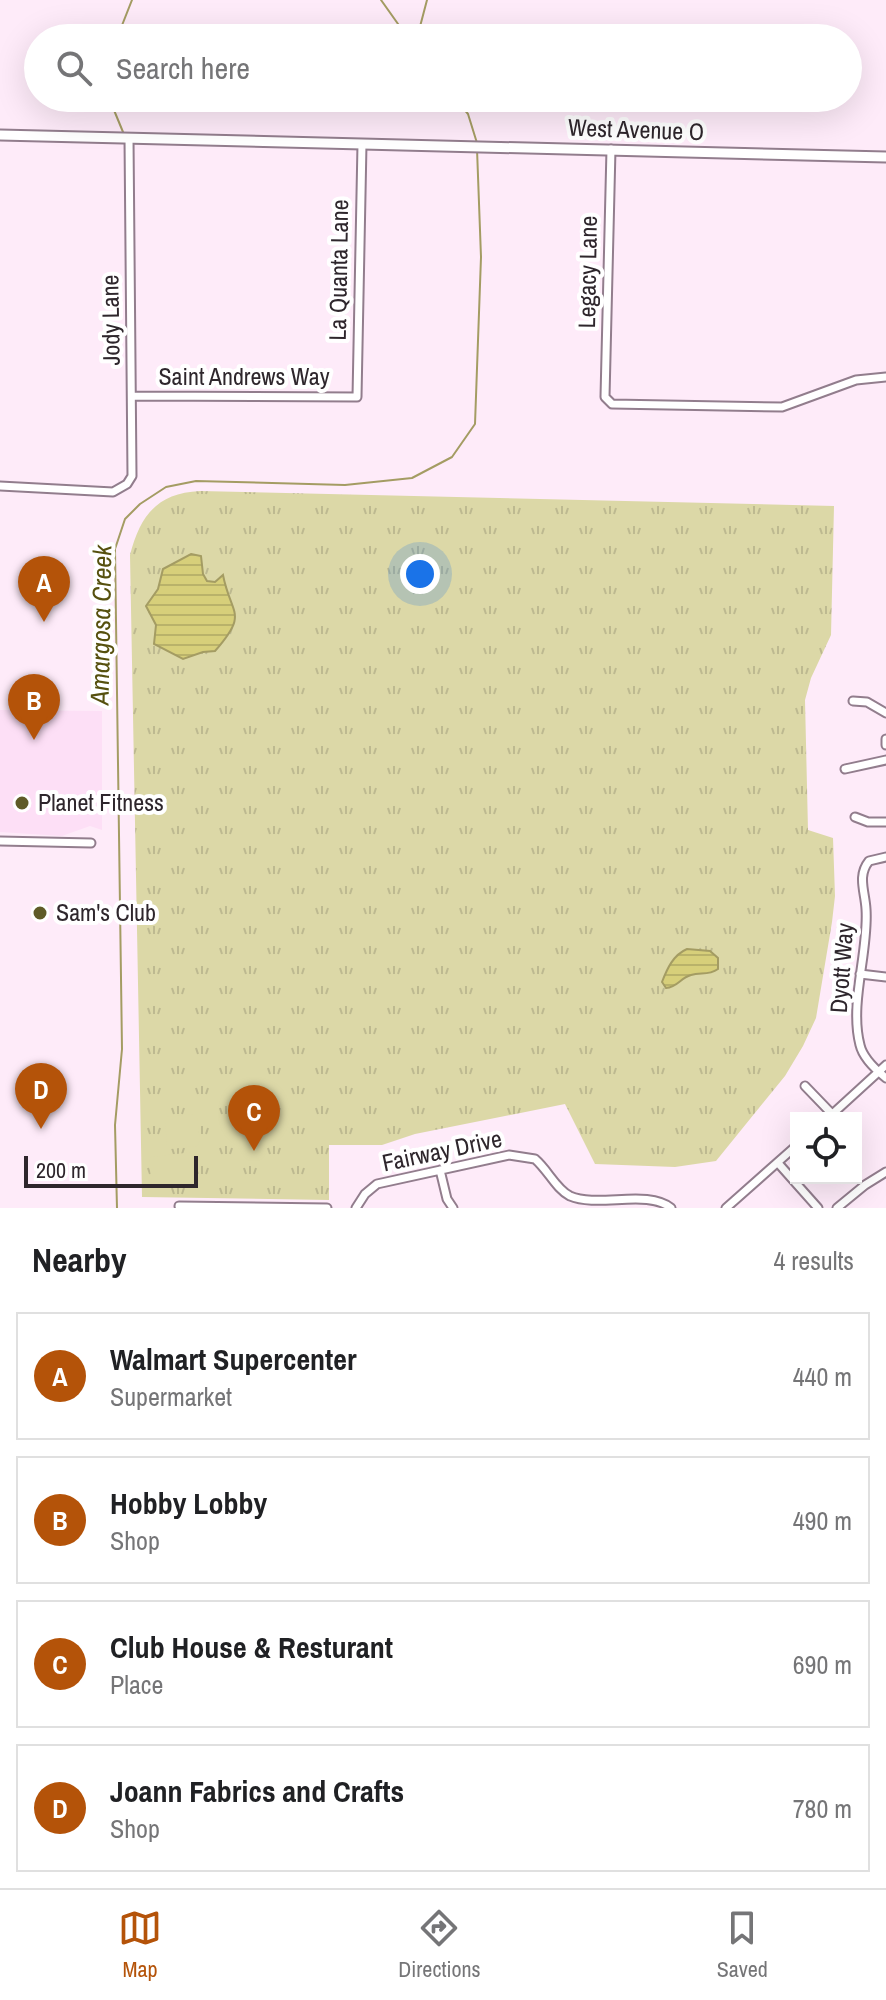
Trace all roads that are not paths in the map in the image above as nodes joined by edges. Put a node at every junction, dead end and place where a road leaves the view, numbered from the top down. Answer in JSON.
{"nodes":[{"id":1,"x":0,"y":135,"type":"edge"},
{"id":2,"x":129,"y":138,"type":"junction"},
{"id":3,"x":362,"y":144,"type":"junction"},
{"id":4,"x":611,"y":149,"type":"junction"},
{"id":5,"x":886,"y":157,"type":"edge"},
{"id":6,"x":886,"y":377,"type":"edge"},
{"id":7,"x":132,"y":396,"type":"junction"},
{"id":8,"x":357,"y":397,"type":"joint"},
{"id":9,"x":0,"y":486,"type":"edge"},
{"id":10,"x":853,"y":701,"type":"dead end"},
{"id":11,"x":886,"y":713,"type":"edge"},
{"id":12,"x":886,"y":760,"type":"edge"},
{"id":13,"x":845,"y":769,"type":"dead end"},
{"id":14,"x":855,"y":817,"type":"dead end"},
{"id":15,"x":886,"y":822,"type":"edge"},
{"id":16,"x":0,"y":841,"type":"edge"},
{"id":17,"x":91,"y":843,"type":"dead end"},
{"id":18,"x":882,"y":857,"type":"edge"},
{"id":19,"x":860,"y":974,"type":"junction"},
{"id":20,"x":886,"y":977,"type":"edge"},
{"id":21,"x":886,"y":1065,"type":"edge"},
{"id":22,"x":878,"y":1072,"type":"junction"},
{"id":23,"x":886,"y":1078,"type":"edge"},
{"id":24,"x":805,"y":1086,"type":"dead end"},
{"id":25,"x":827,"y":1112,"type":"edge"},
{"id":26,"x":834,"y":1112,"type":"edge"},
{"id":27,"x":790,"y":1152,"type":"edge"},
{"id":28,"x":778,"y":1163,"type":"junction"},
{"id":29,"x":440,"y":1170,"type":"junction"},
{"id":30,"x":886,"y":1172,"type":"edge"},
{"id":31,"x":179,"y":1206,"type":"dead end"},
{"id":32,"x":257,"y":1207,"type":"edge"},
{"id":33,"x":327,"y":1208,"type":"edge"},
{"id":34,"x":356,"y":1208,"type":"edge"},
{"id":35,"x":453,"y":1208,"type":"edge"},
{"id":36,"x":671,"y":1208,"type":"edge"},
{"id":37,"x":726,"y":1208,"type":"edge"},
{"id":38,"x":818,"y":1208,"type":"edge"},
{"id":39,"x":837,"y":1208,"type":"edge"}],
"edges":[{"from":1,"to":2,"type":"main road","name":"West Avenue O"},
{"from":2,"to":3,"type":"main road","name":"West Avenue O"},
{"from":2,"to":7,"type":"street","name":"Jody Lane"},
{"from":3,"to":4,"type":"main road","name":"West Avenue O"},
{"from":3,"to":8,"type":"street","name":"La Quanta Lane"},
{"from":4,"to":5,"type":"main road","name":"West Avenue O"},
{"from":4,"to":6,"type":"street","name":"Legacy Lane"},
{"from":7,"to":8,"type":"street","name":"Saint Andrews Way"},
{"from":7,"to":9,"type":"street","name":"Jody Lane"},
{"from":10,"to":11,"type":"street"},
{"from":12,"to":13,"type":"street"},
{"from":14,"to":15,"type":"street"},
{"from":16,"to":17,"type":"street"},
{"from":18,"to":19,"type":"street","name":"Dyott Way"},
{"from":19,"to":20,"type":"street"},
{"from":19,"to":22,"type":"street","name":"Dyott Way"},
{"from":21,"to":22,"type":"street"},
{"from":22,"to":23,"type":"street","name":"Dyott Way"},
{"from":22,"to":26,"type":"street"},
{"from":24,"to":25,"type":"street"},
{"from":27,"to":28,"type":"street"},
{"from":28,"to":37,"type":"street"},
{"from":28,"to":38,"type":"street"},
{"from":29,"to":34,"type":"street","name":"Fairway Drive"},
{"from":29,"to":35,"type":"street"},
{"from":29,"to":36,"type":"street","name":"Fairway Drive"},
{"from":30,"to":39,"type":"street"},
{"from":31,"to":32,"type":"street"},
{"from":32,"to":33,"type":"street"}]}
